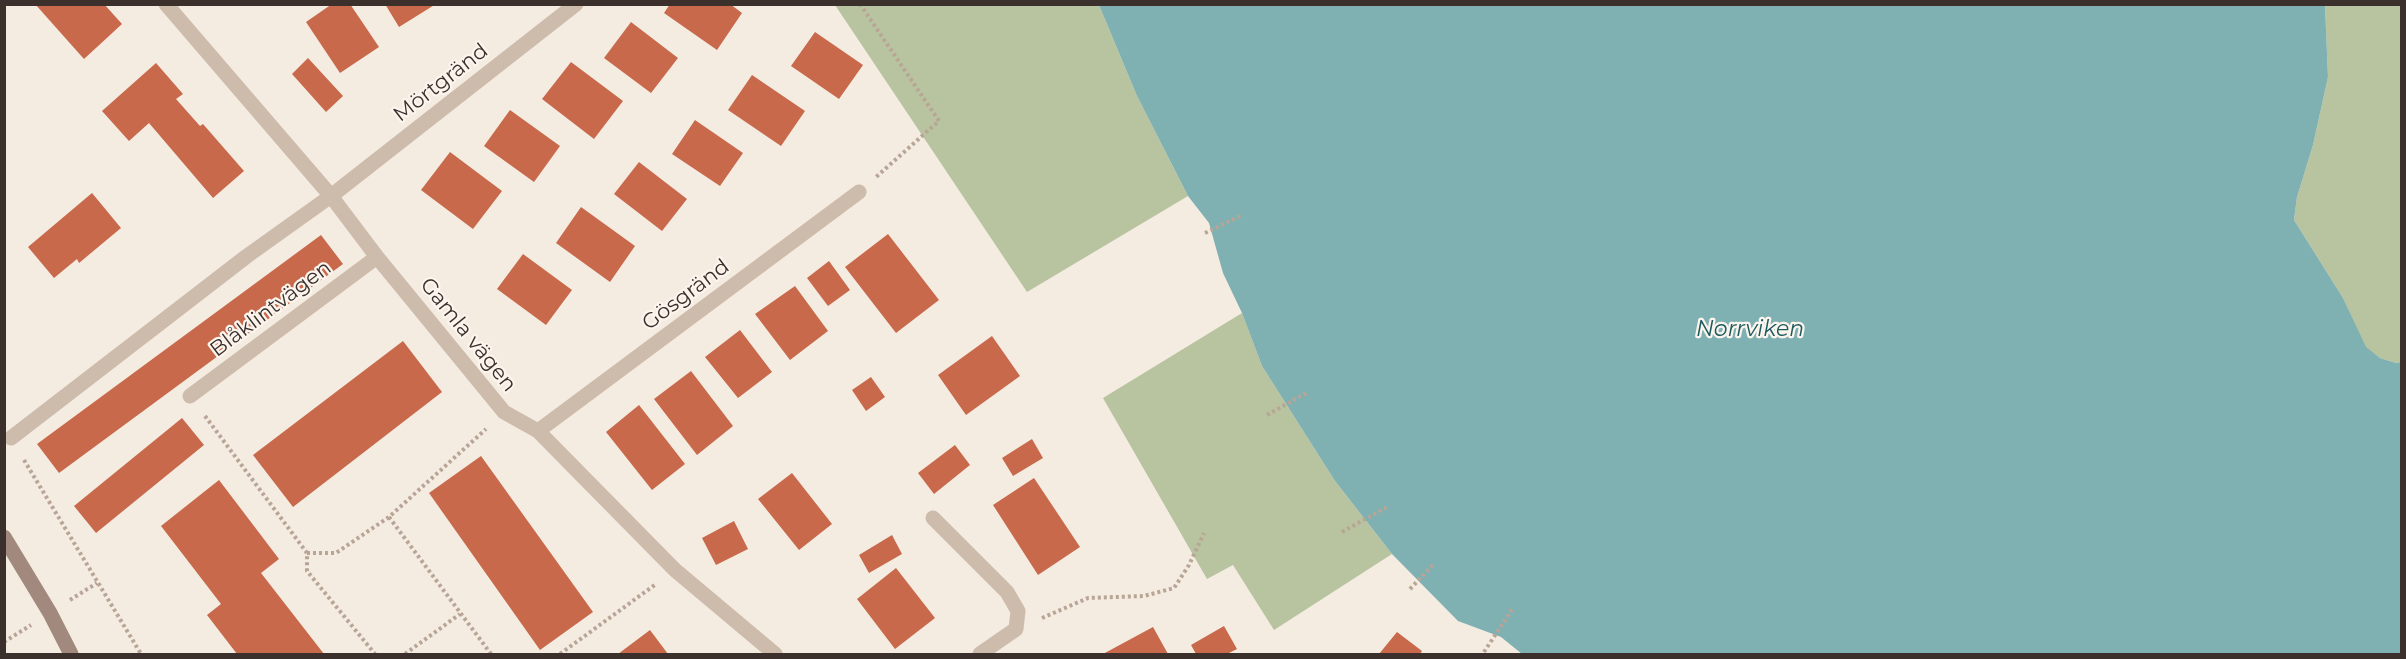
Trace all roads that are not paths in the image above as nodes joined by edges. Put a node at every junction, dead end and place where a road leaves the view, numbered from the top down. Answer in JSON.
{"nodes":[{"id":1,"x":166,"y":4,"type":"edge"},
{"id":2,"x":576,"y":4,"type":"edge"},
{"id":3,"x":859,"y":192,"type":"road end"},
{"id":4,"x":331,"y":196,"type":"junction"},
{"id":5,"x":377,"y":256,"type":"junction"},
{"id":6,"x":190,"y":396,"type":"road end"},
{"id":7,"x":538,"y":431,"type":"junction"},
{"id":8,"x":11,"y":438,"type":"road end"},
{"id":9,"x":933,"y":518,"type":"dead end"},
{"id":10,"x":4,"y":537,"type":"edge"},
{"id":11,"x":9,"y":555,"type":"edge"},
{"id":12,"x":71,"y":654,"type":"edge"},
{"id":13,"x":775,"y":654,"type":"edge"},
{"id":14,"x":980,"y":654,"type":"edge"}],
"edges":[{"from":1,"to":4,"type":"street","name":"Gamla vägen"},
{"from":2,"to":4,"type":"street","name":"Mörtgränd"},
{"from":3,"to":7,"type":"street","name":"Gösgränd"},
{"from":4,"to":5,"type":"street","name":"Gamla vägen"},
{"from":4,"to":8,"type":"street","name":"Mörtgränd"},
{"from":5,"to":6,"type":"street","name":"Blåklintvägen"},
{"from":5,"to":7,"type":"street","name":"Gamla vägen"},
{"from":7,"to":13,"type":"street","name":"Gamla vägen"},
{"from":9,"to":14,"type":"street"},
{"from":10,"to":11,"type":"street"},
{"from":11,"to":12,"type":"street"}]}
